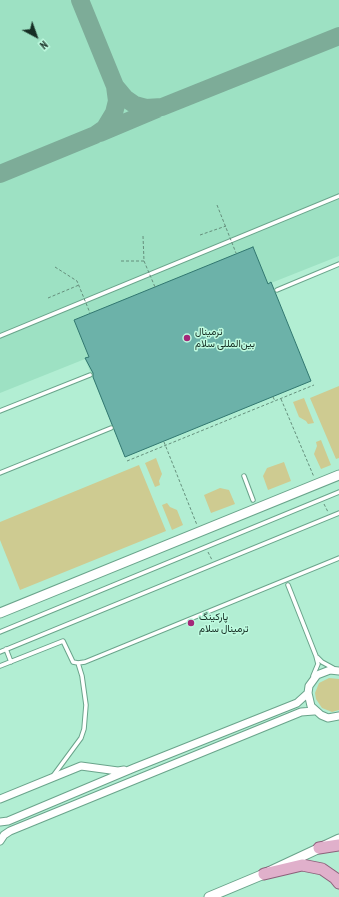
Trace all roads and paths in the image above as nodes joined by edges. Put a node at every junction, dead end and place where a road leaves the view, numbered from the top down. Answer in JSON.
{"nodes":[{"id":1,"x":339,"y":196,"type":"edge"},
{"id":2,"x":217,"y":205,"type":"dead end"},
{"id":3,"x":226,"y":226,"type":"junction"},
{"id":4,"x":200,"y":235,"type":"dead end"},
{"id":5,"x":143,"y":236,"type":"dead end"},
{"id":6,"x":236,"y":253,"type":"dead end"},
{"id":7,"x":121,"y":261,"type":"dead end"},
{"id":8,"x":144,"y":261,"type":"junction"},
{"id":9,"x":339,"y":264,"type":"edge"},
{"id":10,"x":55,"y":267,"type":"dead end"},
{"id":11,"x":79,"y":285,"type":"junction"},
{"id":12,"x":155,"y":287,"type":"dead end"},
{"id":13,"x":277,"y":290,"type":"dead end"},
{"id":14,"x":48,"y":298,"type":"dead end"},
{"id":15,"x":90,"y":314,"type":"dead end"},
{"id":16,"x":0,"y":336,"type":"edge"},
{"id":17,"x":90,"y":375,"type":"dead end"},
{"id":18,"x":314,"y":385,"type":"dead end"},
{"id":19,"x":273,"y":397,"type":"dead end"},
{"id":20,"x":281,"y":399,"type":"junction"},
{"id":21,"x":275,"y":401,"type":"junction"},
{"id":22,"x":0,"y":411,"type":"edge"},
{"id":23,"x":111,"y":428,"type":"dead end"},
{"id":24,"x":164,"y":442,"type":"dead end"},
{"id":25,"x":165,"y":445,"type":"junction"},
{"id":26,"x":127,"y":460,"type":"dead end"},
{"id":27,"x":0,"y":473,"type":"edge"},
{"id":28,"x":339,"y":475,"type":"edge"},
{"id":29,"x":244,"y":476,"type":"dead end"},
{"id":30,"x":316,"y":484,"type":"junction"},
{"id":31,"x":339,"y":492,"type":"edge"},
{"id":32,"x":322,"y":499,"type":"junction"},
{"id":33,"x":253,"y":500,"type":"dead end"},
{"id":34,"x":339,"y":512,"type":"edge"},
{"id":35,"x":329,"y":516,"type":"junction"},
{"id":36,"x":200,"y":531,"type":"junction"},
{"id":37,"x":206,"y":546,"type":"junction"},
{"id":38,"x":339,"y":558,"type":"edge"},
{"id":39,"x":213,"y":564,"type":"junction"},
{"id":40,"x":288,"y":586,"type":"dead end"},
{"id":41,"x":0,"y":613,"type":"edge"},
{"id":42,"x":0,"y":632,"type":"edge"},
{"id":43,"x":6,"y":649,"type":"junction"},
{"id":44,"x":0,"y":652,"type":"edge"},
{"id":45,"x":316,"y":656,"type":"junction"},
{"id":46,"x":11,"y":662,"type":"junction"},
{"id":47,"x":78,"y":664,"type":"junction"},
{"id":48,"x":0,"y":666,"type":"edge"},
{"id":49,"x":338,"y":671,"type":"edge"},
{"id":50,"x":312,"y":680,"type":"junction"},
{"id":51,"x":308,"y":694,"type":"junction"},
{"id":52,"x":314,"y":711,"type":"junction"},
{"id":53,"x":339,"y":716,"type":"edge"},
{"id":54,"x":134,"y":768,"type":"junction"},
{"id":55,"x":52,"y":777,"type":"junction"},
{"id":56,"x":0,"y":799,"type":"edge"},
{"id":57,"x":0,"y":822,"type":"edge"},
{"id":58,"x":339,"y":839,"type":"edge"},
{"id":59,"x":0,"y":841,"type":"edge"},
{"id":60,"x":339,"y":845,"type":"edge"},
{"id":61,"x":319,"y":848,"type":"junction"},
{"id":62,"x":264,"y":874,"type":"junction"},
{"id":63,"x":339,"y":883,"type":"edge"},
{"id":64,"x":209,"y":897,"type":"edge"}],
"edges":[{"from":1,"to":16,"type":"lane"},
{"from":2,"to":3,"type":"path","bridge":true},
{"from":3,"to":4,"type":"path"},
{"from":3,"to":6,"type":"path","bridge":true},
{"from":5,"to":8,"type":"path","bridge":true},
{"from":7,"to":8,"type":"path"},
{"from":8,"to":12,"type":"path","bridge":true},
{"from":9,"to":13,"type":"lane"},
{"from":10,"to":11,"type":"path","bridge":true},
{"from":11,"to":14,"type":"path"},
{"from":11,"to":15,"type":"path","bridge":true},
{"from":17,"to":22,"type":"lane"},
{"from":18,"to":20,"type":"path"},
{"from":19,"to":21,"type":"path"},
{"from":20,"to":21,"type":"path"},
{"from":20,"to":30,"type":"path"},
{"from":21,"to":25,"type":"path"},
{"from":23,"to":27,"type":"lane"},
{"from":24,"to":25,"type":"path"},
{"from":25,"to":26,"type":"path"},
{"from":25,"to":36,"type":"path"},
{"from":28,"to":30,"type":"street"},
{"from":29,"to":33,"type":"lane"},
{"from":30,"to":36,"type":"street"},
{"from":31,"to":32,"type":"lane"},
{"from":32,"to":35,"type":"path"},
{"from":32,"to":37,"type":"lane"},
{"from":34,"to":35,"type":"lane"},
{"from":35,"to":39,"type":"lane"},
{"from":36,"to":41,"type":"street"},
{"from":37,"to":39,"type":"path"},
{"from":37,"to":42,"type":"lane"},
{"from":38,"to":47,"type":"lane"},
{"from":39,"to":43,"type":"lane"},
{"from":40,"to":45,"type":"lane"},
{"from":43,"to":44,"type":"lane"},
{"from":43,"to":46,"type":"lane"},
{"from":45,"to":49,"type":"lane"},
{"from":45,"to":50,"type":"lane"},
{"from":46,"to":47,"type":"lane"},
{"from":46,"to":48,"type":"lane"},
{"from":47,"to":55,"type":"lane"},
{"from":49,"to":50,"type":"street"},
{"from":50,"to":51,"type":"street"},
{"from":51,"to":52,"type":"street"},
{"from":51,"to":54,"type":"street"},
{"from":52,"to":53,"type":"street"},
{"from":52,"to":59,"type":"street"},
{"from":54,"to":55,"type":"street"},
{"from":54,"to":57,"type":"street"},
{"from":55,"to":56,"type":"street"},
{"from":58,"to":61,"type":"street"},
{"from":60,"to":61,"type":"main road"},
{"from":61,"to":62,"type":"street"},
{"from":62,"to":63,"type":"main road"},
{"from":62,"to":64,"type":"street"}]}
